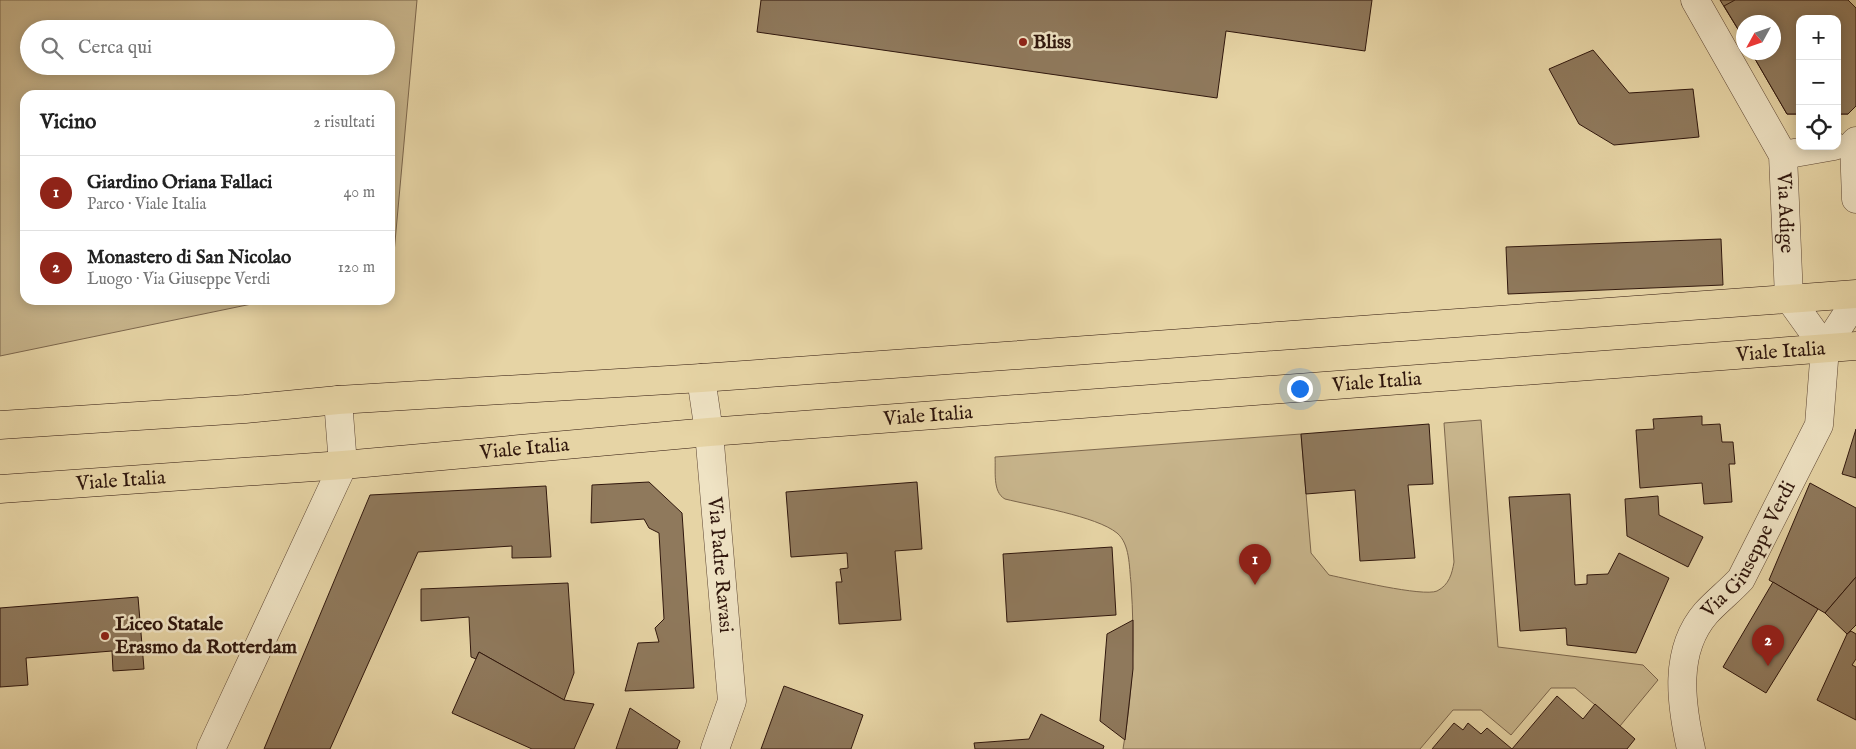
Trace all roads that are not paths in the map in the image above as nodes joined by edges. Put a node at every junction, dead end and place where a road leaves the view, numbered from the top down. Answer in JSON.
{"nodes":[{"id":1,"x":1695,"y":0,"type":"edge"},
{"id":2,"x":1845,"y":144,"type":"edge"},
{"id":3,"x":1783,"y":154,"type":"junction"},
{"id":4,"x":1856,"y":199,"type":"edge"},
{"id":5,"x":1856,"y":294,"type":"edge"},
{"id":6,"x":1789,"y":298,"type":"junction"},
{"id":7,"x":1856,"y":300,"type":"edge"},
{"id":8,"x":1856,"y":346,"type":"edge"},
{"id":9,"x":1825,"y":348,"type":"junction"},
{"id":10,"x":701,"y":378,"type":"junction"},
{"id":11,"x":338,"y":400,"type":"junction"},
{"id":12,"x":0,"y":425,"type":"edge"},
{"id":13,"x":709,"y":432,"type":"junction"},
{"id":14,"x":343,"y":465,"type":"junction"},
{"id":15,"x":0,"y":489,"type":"edge"},
{"id":16,"x":211,"y":749,"type":"edge"},
{"id":17,"x":715,"y":749,"type":"edge"},
{"id":18,"x":1691,"y":749,"type":"edge"}],
"edges":[{"from":1,"to":3,"type":"street","name":"Via Adige"},
{"from":2,"to":3,"type":"street"},
{"from":2,"to":4,"type":"street"},
{"from":3,"to":6,"type":"street","name":"Via Adige"},
{"from":5,"to":6,"type":"main road"},
{"from":6,"to":9,"type":"street"},
{"from":6,"to":10,"type":"main road"},
{"from":7,"to":9,"type":"street"},
{"from":8,"to":9,"type":"main road","name":"Viale Italia"},
{"from":9,"to":13,"type":"main road","name":"Viale Italia"},
{"from":9,"to":18,"type":"street","name":"Via Giuseppe Verdi"},
{"from":10,"to":11,"type":"main road"},
{"from":10,"to":13,"type":"street","name":"Via Padre Ravasi"},
{"from":11,"to":12,"type":"main road"},
{"from":11,"to":14,"type":"street"},
{"from":13,"to":14,"type":"main road","name":"Viale Italia"},
{"from":13,"to":17,"type":"street","name":"Via Padre Ravasi"},
{"from":14,"to":15,"type":"main road","name":"Viale Italia"},
{"from":14,"to":16,"type":"street"}]}
